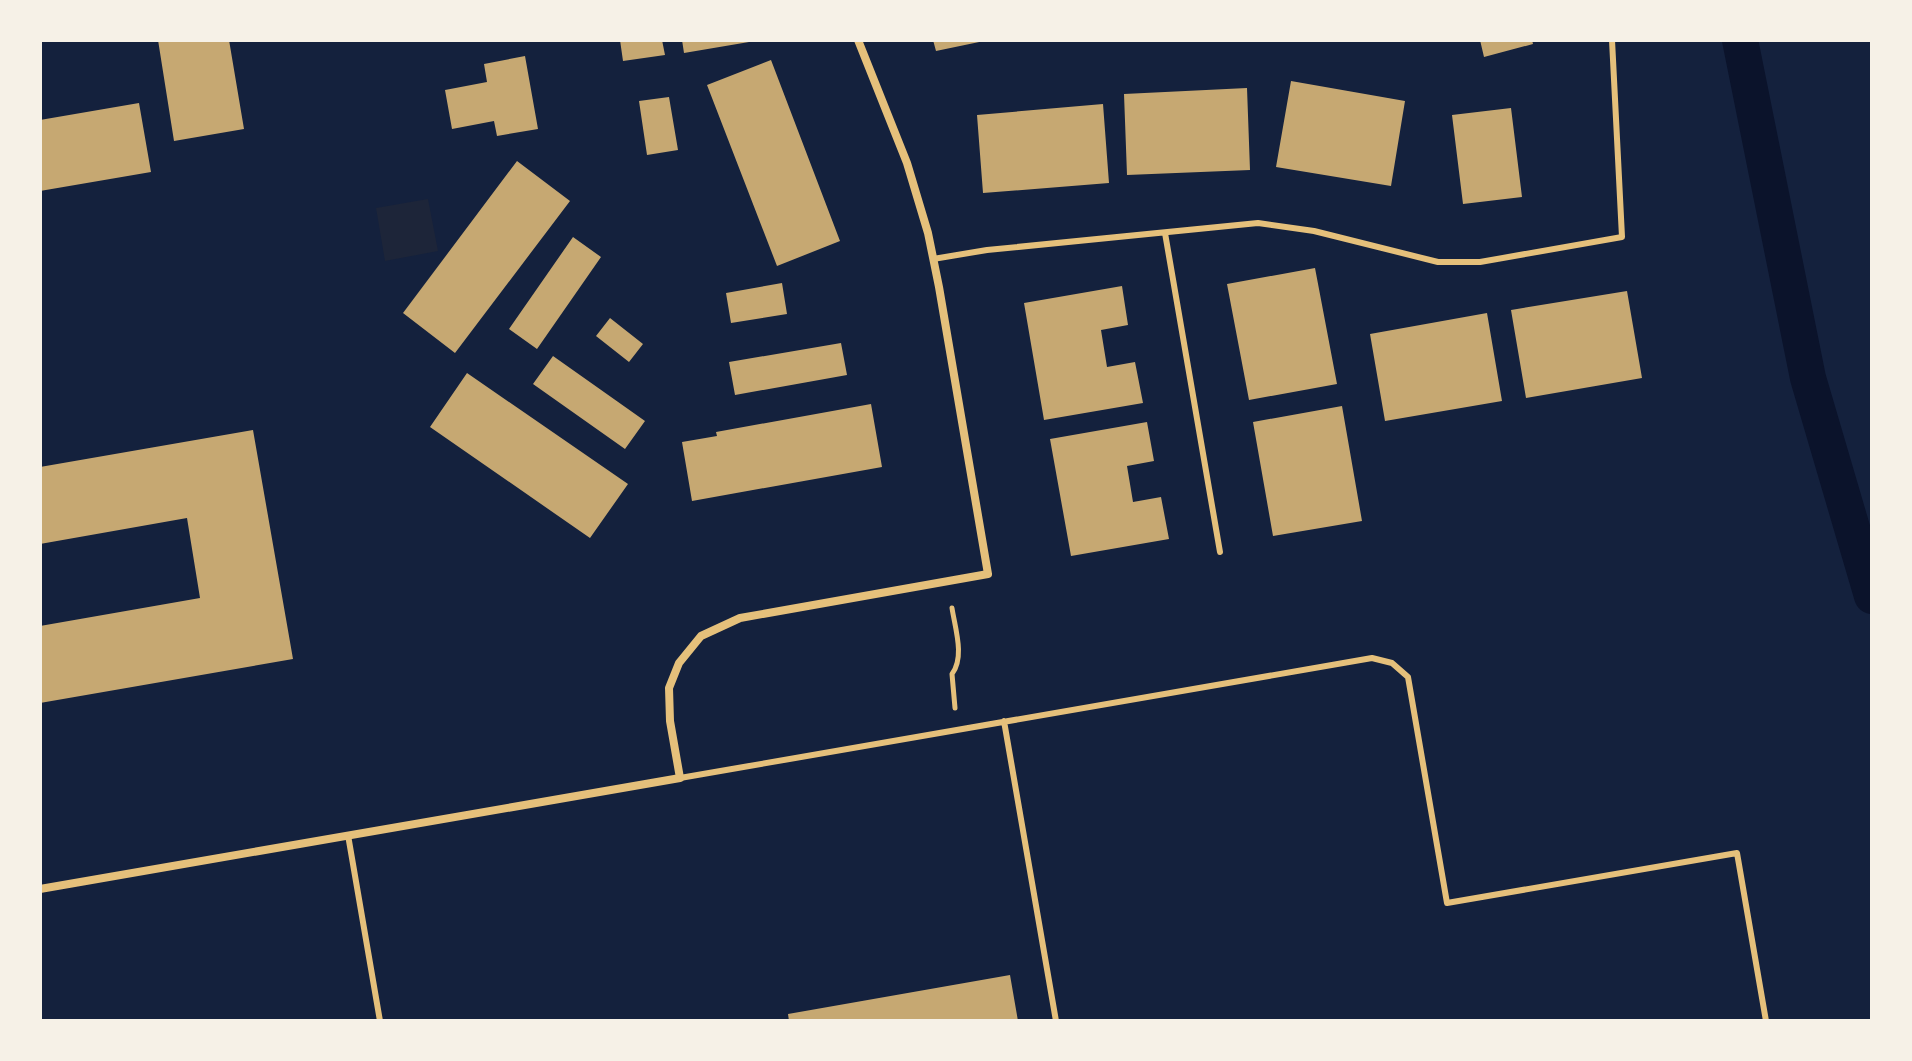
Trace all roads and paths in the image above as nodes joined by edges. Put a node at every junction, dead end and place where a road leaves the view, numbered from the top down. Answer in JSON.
{"nodes":[{"id":1,"x":858,"y":40,"type":"edge"},
{"id":2,"x":1612,"y":40,"type":"edge"},
{"id":3,"x":1165,"y":233,"type":"junction"},
{"id":4,"x":933,"y":259,"type":"junction"},
{"id":5,"x":1220,"y":552,"type":"dead end"},
{"id":6,"x":952,"y":608,"type":"dead end"},
{"id":7,"x":955,"y":708,"type":"dead end"},
{"id":8,"x":1004,"y":721,"type":"junction"},
{"id":9,"x":680,"y":778,"type":"junction"},
{"id":10,"x":348,"y":835,"type":"junction"},
{"id":11,"x":40,"y":889,"type":"edge"},
{"id":12,"x":380,"y":1021,"type":"edge"},
{"id":13,"x":1056,"y":1021,"type":"edge"},
{"id":14,"x":1766,"y":1021,"type":"edge"}],
"edges":[{"from":1,"to":4,"type":"street"},
{"from":2,"to":3,"type":"lane"},
{"from":3,"to":4,"type":"lane"},
{"from":3,"to":5,"type":"lane"},
{"from":4,"to":9,"type":"street"},
{"from":6,"to":7,"type":"path"},
{"from":8,"to":9,"type":"lane"},
{"from":8,"to":13,"type":"lane"},
{"from":8,"to":14,"type":"lane"},
{"from":9,"to":10,"type":"street"},
{"from":10,"to":11,"type":"street"},
{"from":10,"to":12,"type":"lane"}]}
